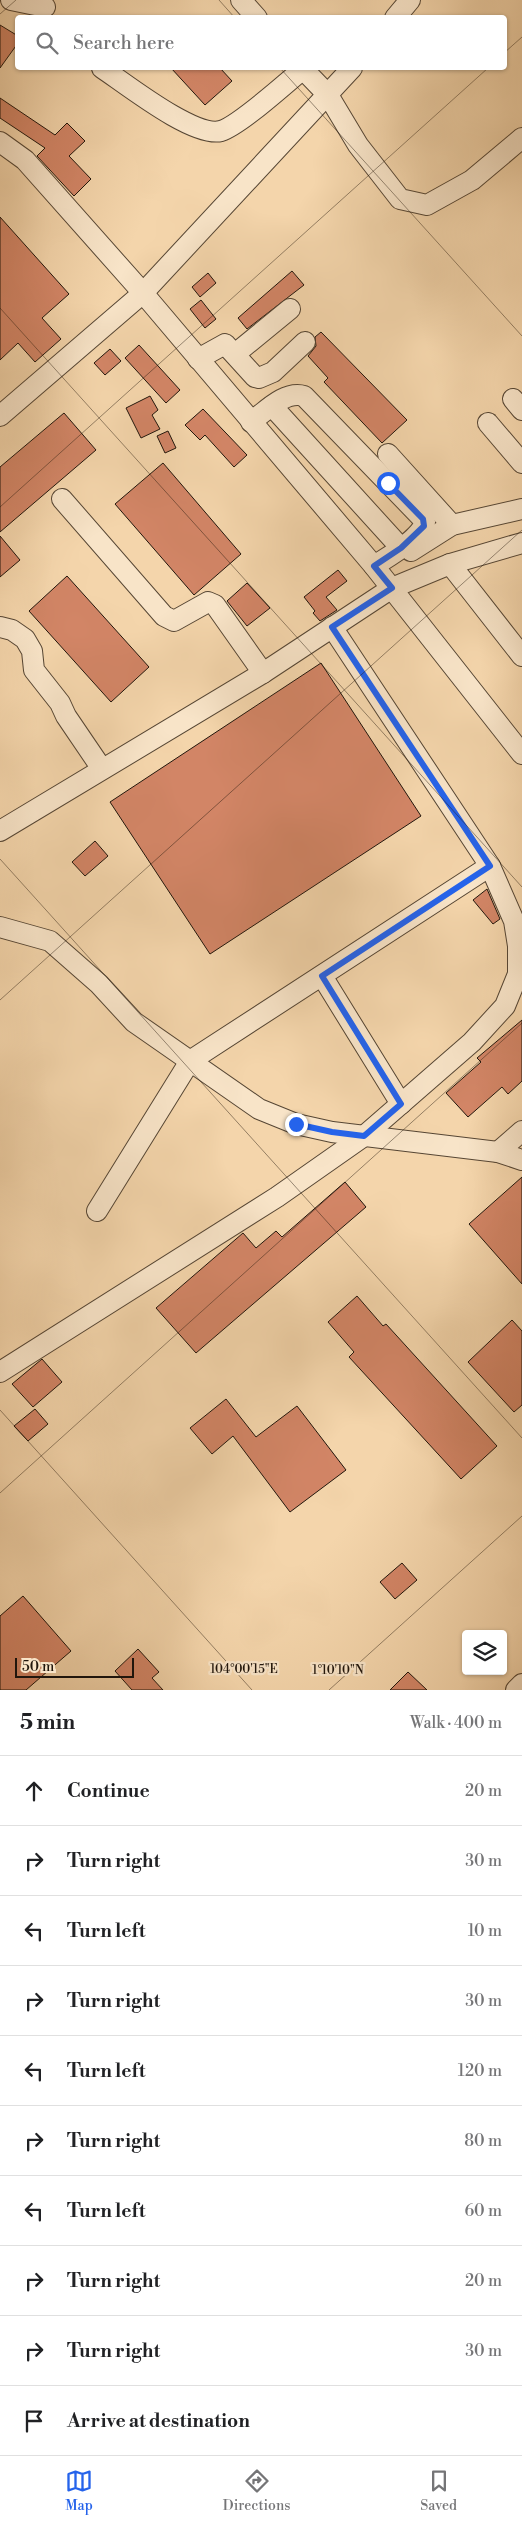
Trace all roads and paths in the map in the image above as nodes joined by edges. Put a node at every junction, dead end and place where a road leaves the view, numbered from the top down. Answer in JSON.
{"nodes":[{"id":1,"x":11,"y":0,"type":"edge"},
{"id":2,"x":241,"y":0,"type":"edge"},
{"id":3,"x":410,"y":0,"type":"edge"},
{"id":4,"x":45,"y":8,"type":"edge"},
{"id":5,"x":254,"y":15,"type":"edge"},
{"id":6,"x":398,"y":15,"type":"edge"},
{"id":7,"x":105,"y":70,"type":"edge"},
{"id":8,"x":301,"y":70,"type":"edge"},
{"id":9,"x":305,"y":70,"type":"edge"},
{"id":10,"x":350,"y":70,"type":"edge"},
{"id":11,"x":328,"y":95,"type":"junction"},
{"id":12,"x":522,"y":138,"type":"edge"},
{"id":13,"x":0,"y":142,"type":"edge"},
{"id":14,"x":142,"y":293,"type":"junction"},
{"id":15,"x":290,"y":309,"type":"dead end"},
{"id":16,"x":305,"y":342,"type":"dead end"},
{"id":17,"x":235,"y":354,"type":"junction"},
{"id":18,"x":198,"y":359,"type":"junction"},
{"id":19,"x":272,"y":406,"type":"junction"},
{"id":20,"x":0,"y":416,"type":"edge"},
{"id":21,"x":251,"y":422,"type":"junction"},
{"id":22,"x":488,"y":423,"type":"dead end"},
{"id":23,"x":388,"y":454,"type":"dead end"},
{"id":24,"x":522,"y":463,"type":"edge"},
{"id":25,"x":62,"y":499,"type":"dead end"},
{"id":26,"x":522,"y":509,"type":"edge"},
{"id":27,"x":452,"y":525,"type":"junction"},
{"id":28,"x":522,"y":543,"type":"edge"},
{"id":29,"x":401,"y":548,"type":"junction"},
{"id":30,"x":450,"y":564,"type":"junction"},
{"id":31,"x":376,"y":569,"type":"junction"},
{"id":32,"x":392,"y":588,"type":"junction"},
{"id":33,"x":0,"y":627,"type":"edge"},
{"id":34,"x":332,"y":627,"type":"junction"},
{"id":35,"x":522,"y":656,"type":"edge"},
{"id":36,"x":263,"y":673,"type":"junction"},
{"id":37,"x":522,"y":754,"type":"edge"},
{"id":38,"x":102,"y":769,"type":"junction"},
{"id":39,"x":3,"y":823,"type":"edge"},
{"id":40,"x":490,"y":866,"type":"junction"},
{"id":41,"x":0,"y":927,"type":"edge"},
{"id":42,"x":322,"y":976,"type":"junction"},
{"id":43,"x":190,"y":1061,"type":"junction"},
{"id":44,"x":401,"y":1104,"type":"junction"},
{"id":45,"x":522,"y":1131,"type":"edge"},
{"id":46,"x":364,"y":1136,"type":"junction"},
{"id":47,"x":498,"y":1152,"type":"junction"},
{"id":48,"x":522,"y":1160,"type":"edge"},
{"id":49,"x":97,"y":1211,"type":"dead end"},
{"id":50,"x":0,"y":1372,"type":"edge"},
{"id":51,"x":522,"y":1684,"type":"edge"},
{"id":52,"x":516,"y":1690,"type":"edge"}],
"edges":[{"from":1,"to":4,"type":"lane"},
{"from":2,"to":5,"type":"lane"},
{"from":3,"to":6,"type":"lane"},
{"from":7,"to":8,"type":"lane"},
{"from":9,"to":11,"type":"lane"},
{"from":10,"to":11,"type":"lane"},
{"from":11,"to":12,"type":"lane"},
{"from":11,"to":14,"type":"lane"},
{"from":13,"to":14,"type":"lane"},
{"from":14,"to":18,"type":"lane"},
{"from":14,"to":20,"type":"lane"},
{"from":15,"to":17,"type":"lane"},
{"from":16,"to":17,"type":"lane"},
{"from":17,"to":18,"type":"lane"},
{"from":18,"to":21,"type":"lane"},
{"from":19,"to":21,"type":"lane"},
{"from":19,"to":29,"type":"lane"},
{"from":19,"to":29,"type":"lane"},
{"from":21,"to":31,"type":"lane"},
{"from":22,"to":24,"type":"lane"},
{"from":23,"to":27,"type":"lane"},
{"from":25,"to":36,"type":"lane"},
{"from":26,"to":27,"type":"lane"},
{"from":27,"to":31,"type":"lane"},
{"from":28,"to":30,"type":"lane"},
{"from":29,"to":31,"type":"lane"},
{"from":30,"to":32,"type":"lane"},
{"from":30,"to":35,"type":"lane"},
{"from":31,"to":32,"type":"lane"},
{"from":32,"to":34,"type":"lane"},
{"from":32,"to":37,"type":"lane"},
{"from":33,"to":38,"type":"lane"},
{"from":34,"to":36,"type":"lane"},
{"from":34,"to":40,"type":"lane"},
{"from":36,"to":38,"type":"lane"},
{"from":38,"to":39,"type":"lane"},
{"from":40,"to":42,"type":"lane"},
{"from":40,"to":44,"type":"lane"},
{"from":41,"to":43,"type":"lane"},
{"from":42,"to":43,"type":"lane"},
{"from":42,"to":44,"type":"lane"},
{"from":43,"to":46,"type":"lane"},
{"from":43,"to":49,"type":"lane"},
{"from":44,"to":46,"type":"lane"},
{"from":45,"to":47,"type":"lane"},
{"from":46,"to":47,"type":"lane"},
{"from":46,"to":50,"type":"lane"},
{"from":47,"to":48,"type":"lane"},
{"from":51,"to":52,"type":"lane"}]}
